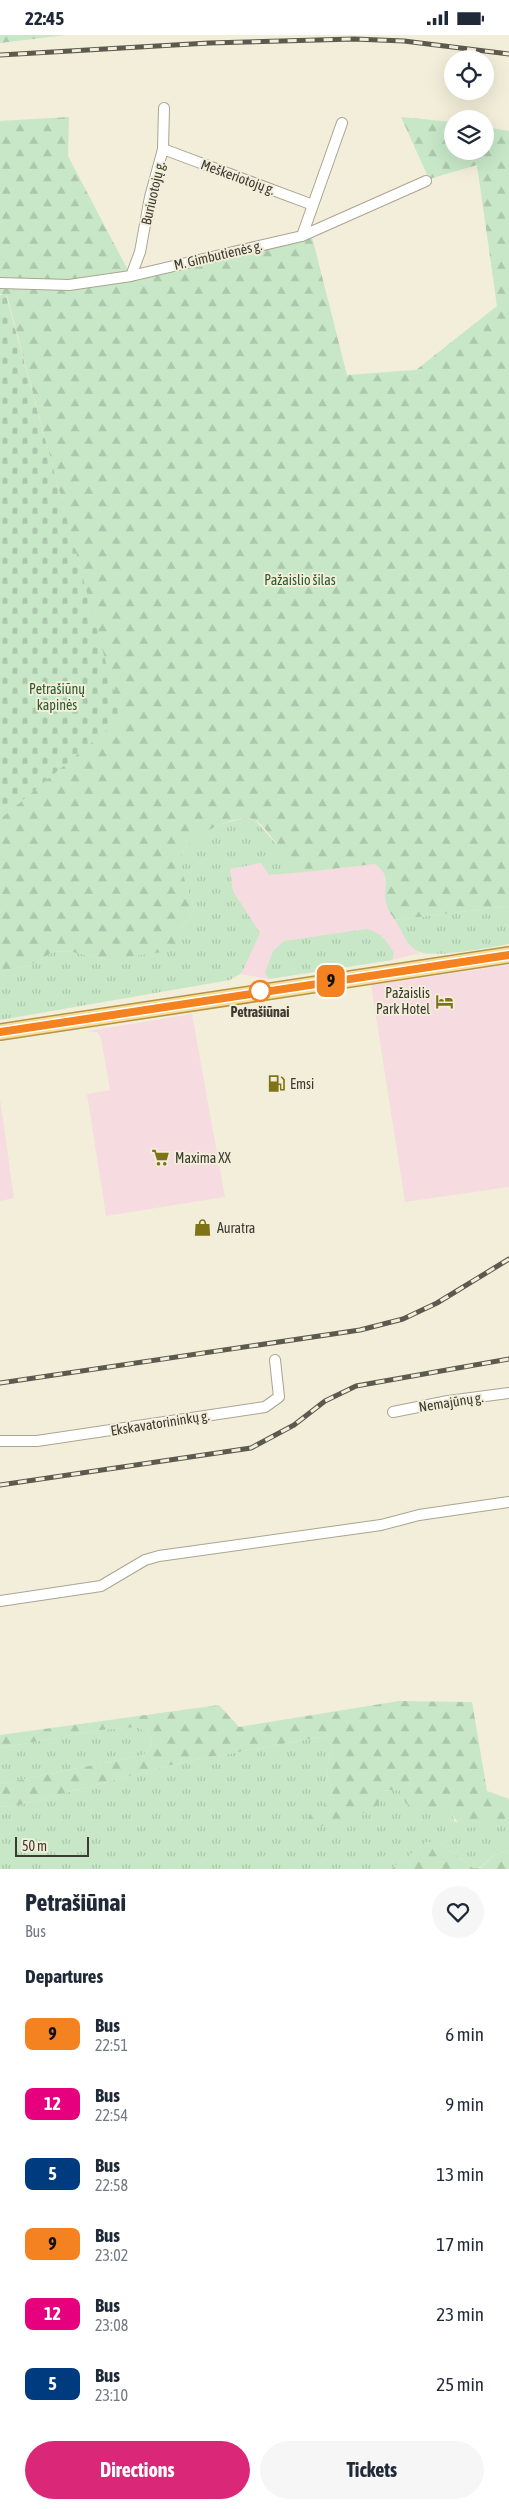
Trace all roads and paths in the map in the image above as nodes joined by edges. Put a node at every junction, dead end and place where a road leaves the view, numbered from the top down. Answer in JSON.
{"nodes":[{"id":1,"x":164,"y":108,"type":"dead end"},
{"id":2,"x":342,"y":123,"type":"dead end"},
{"id":3,"x":164,"y":149,"type":"junction"},
{"id":4,"x":426,"y":181,"type":"dead end"},
{"id":5,"x":313,"y":205,"type":"junction"},
{"id":6,"x":302,"y":236,"type":"junction"},
{"id":7,"x":131,"y":276,"type":"junction"},
{"id":8,"x":0,"y":283,"type":"edge"},
{"id":9,"x":509,"y":955,"type":"edge"},
{"id":10,"x":0,"y":1032,"type":"edge"},
{"id":11,"x":275,"y":1360,"type":"dead end"},
{"id":12,"x":509,"y":1393,"type":"edge"},
{"id":13,"x":393,"y":1412,"type":"dead end"},
{"id":14,"x":0,"y":1441,"type":"edge"},
{"id":15,"x":509,"y":1502,"type":"edge"},
{"id":16,"x":0,"y":1601,"type":"edge"}],
"edges":[{"from":1,"to":3,"type":"street","name":"Buriuotojų g."},
{"from":2,"to":5,"type":"street"},
{"from":3,"to":5,"type":"street","name":"Meškeriotojų g."},
{"from":3,"to":7,"type":"street","name":"Buriuotojų g."},
{"from":4,"to":6,"type":"street","name":"M. Gimbutienės g."},
{"from":5,"to":6,"type":"street"},
{"from":6,"to":7,"type":"street","name":"M. Gimbutienės g."},
{"from":7,"to":8,"type":"street","name":"M. Gimbutienės g."},
{"from":9,"to":10,"type":"main road"},
{"from":11,"to":14,"type":"street","name":"Ekskavatorininkų g."},
{"from":12,"to":13,"type":"street","name":"Nemajūnų g."},
{"from":15,"to":16,"type":"street"}]}
